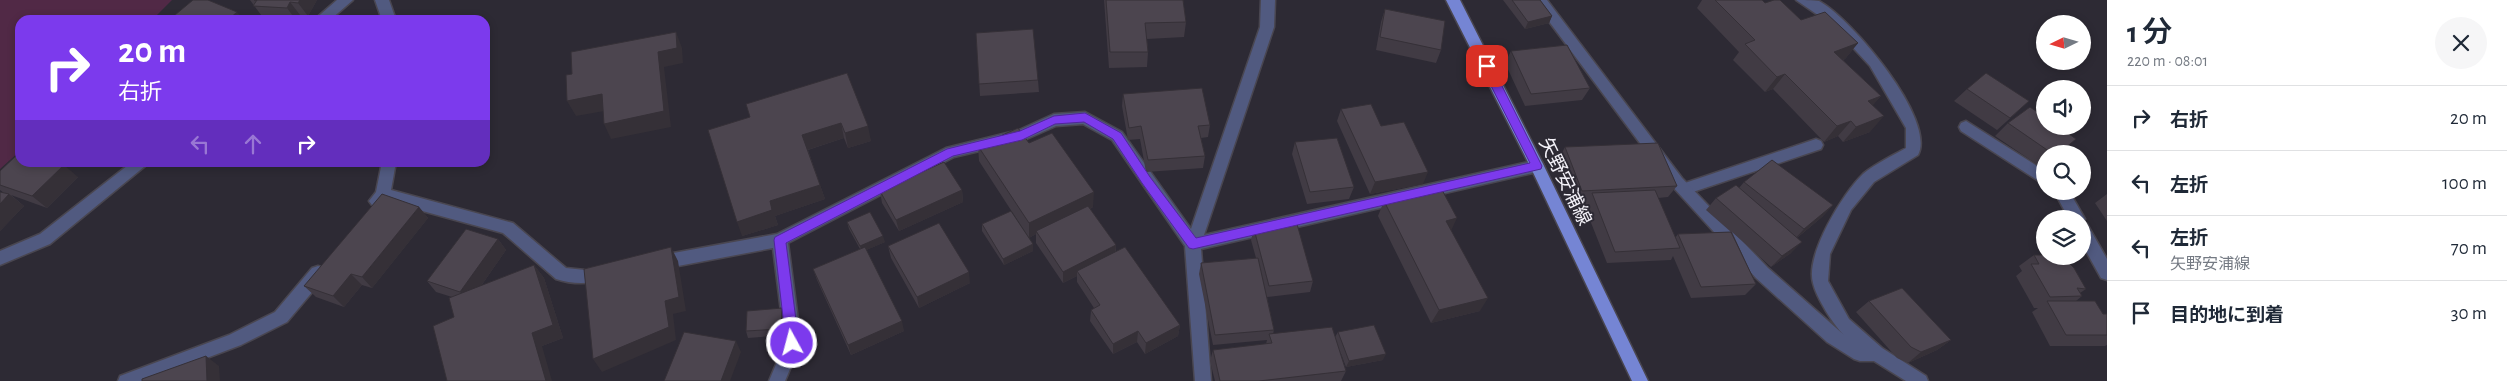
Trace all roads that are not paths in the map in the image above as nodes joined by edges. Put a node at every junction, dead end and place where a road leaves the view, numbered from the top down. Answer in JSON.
{"nodes":[{"id":1,"x":346,"y":0,"type":"edge"},
{"id":2,"x":382,"y":0,"type":"edge"},
{"id":3,"x":1268,"y":0,"type":"edge"},
{"id":4,"x":1453,"y":0,"type":"edge"},
{"id":5,"x":1540,"y":0,"type":"edge"},
{"id":6,"x":1803,"y":0,"type":"edge"},
{"id":7,"x":327,"y":15,"type":"edge"},
{"id":8,"x":387,"y":15,"type":"edge"},
{"id":9,"x":1966,"y":126,"type":"dead end"},
{"id":10,"x":1816,"y":145,"type":"dead end"},
{"id":11,"x":1537,"y":166,"type":"junction"},
{"id":12,"x":137,"y":167,"type":"edge"},
{"id":13,"x":388,"y":167,"type":"edge"},
{"id":14,"x":2036,"y":173,"type":"edge"},
{"id":15,"x":1684,"y":190,"type":"junction"},
{"id":16,"x":383,"y":194,"type":"junction"},
{"id":17,"x":365,"y":216,"type":"edge"},
{"id":18,"x":780,"y":240,"type":"junction"},
{"id":19,"x":1193,"y":244,"type":"junction"},
{"id":20,"x":2091,"y":245,"type":"edge"},
{"id":21,"x":0,"y":258,"type":"edge"},
{"id":22,"x":329,"y":260,"type":"edge"},
{"id":23,"x":643,"y":266,"type":"edge"},
{"id":24,"x":624,"y":269,"type":"edge"},
{"id":25,"x":2107,"y":273,"type":"edge"},
{"id":26,"x":1876,"y":353,"type":"junction"},
{"id":27,"x":126,"y":381,"type":"edge"},
{"id":28,"x":777,"y":381,"type":"edge"},
{"id":29,"x":1203,"y":381,"type":"edge"},
{"id":30,"x":1640,"y":381,"type":"edge"},
{"id":31,"x":1920,"y":381,"type":"edge"}],
"edges":[{"from":1,"to":7,"type":"street"},
{"from":2,"to":8,"type":"street"},
{"from":3,"to":19,"type":"street"},
{"from":4,"to":11,"type":"main road","name":"矢野安浦線"},
{"from":5,"to":15,"type":"street"},
{"from":6,"to":26,"type":"street"},
{"from":9,"to":14,"type":"street"},
{"from":10,"to":15,"type":"street"},
{"from":11,"to":19,"type":"street"},
{"from":11,"to":30,"type":"main road","name":"矢野安浦線"},
{"from":12,"to":21,"type":"street"},
{"from":13,"to":16,"type":"street"},
{"from":15,"to":26,"type":"street"},
{"from":16,"to":17,"type":"street"},
{"from":16,"to":24,"type":"street"},
{"from":18,"to":19,"type":"street"},
{"from":18,"to":23,"type":"street"},
{"from":18,"to":28,"type":"street"},
{"from":19,"to":29,"type":"street"},
{"from":20,"to":25,"type":"street"},
{"from":22,"to":27,"type":"street"},
{"from":26,"to":31,"type":"street"}]}
